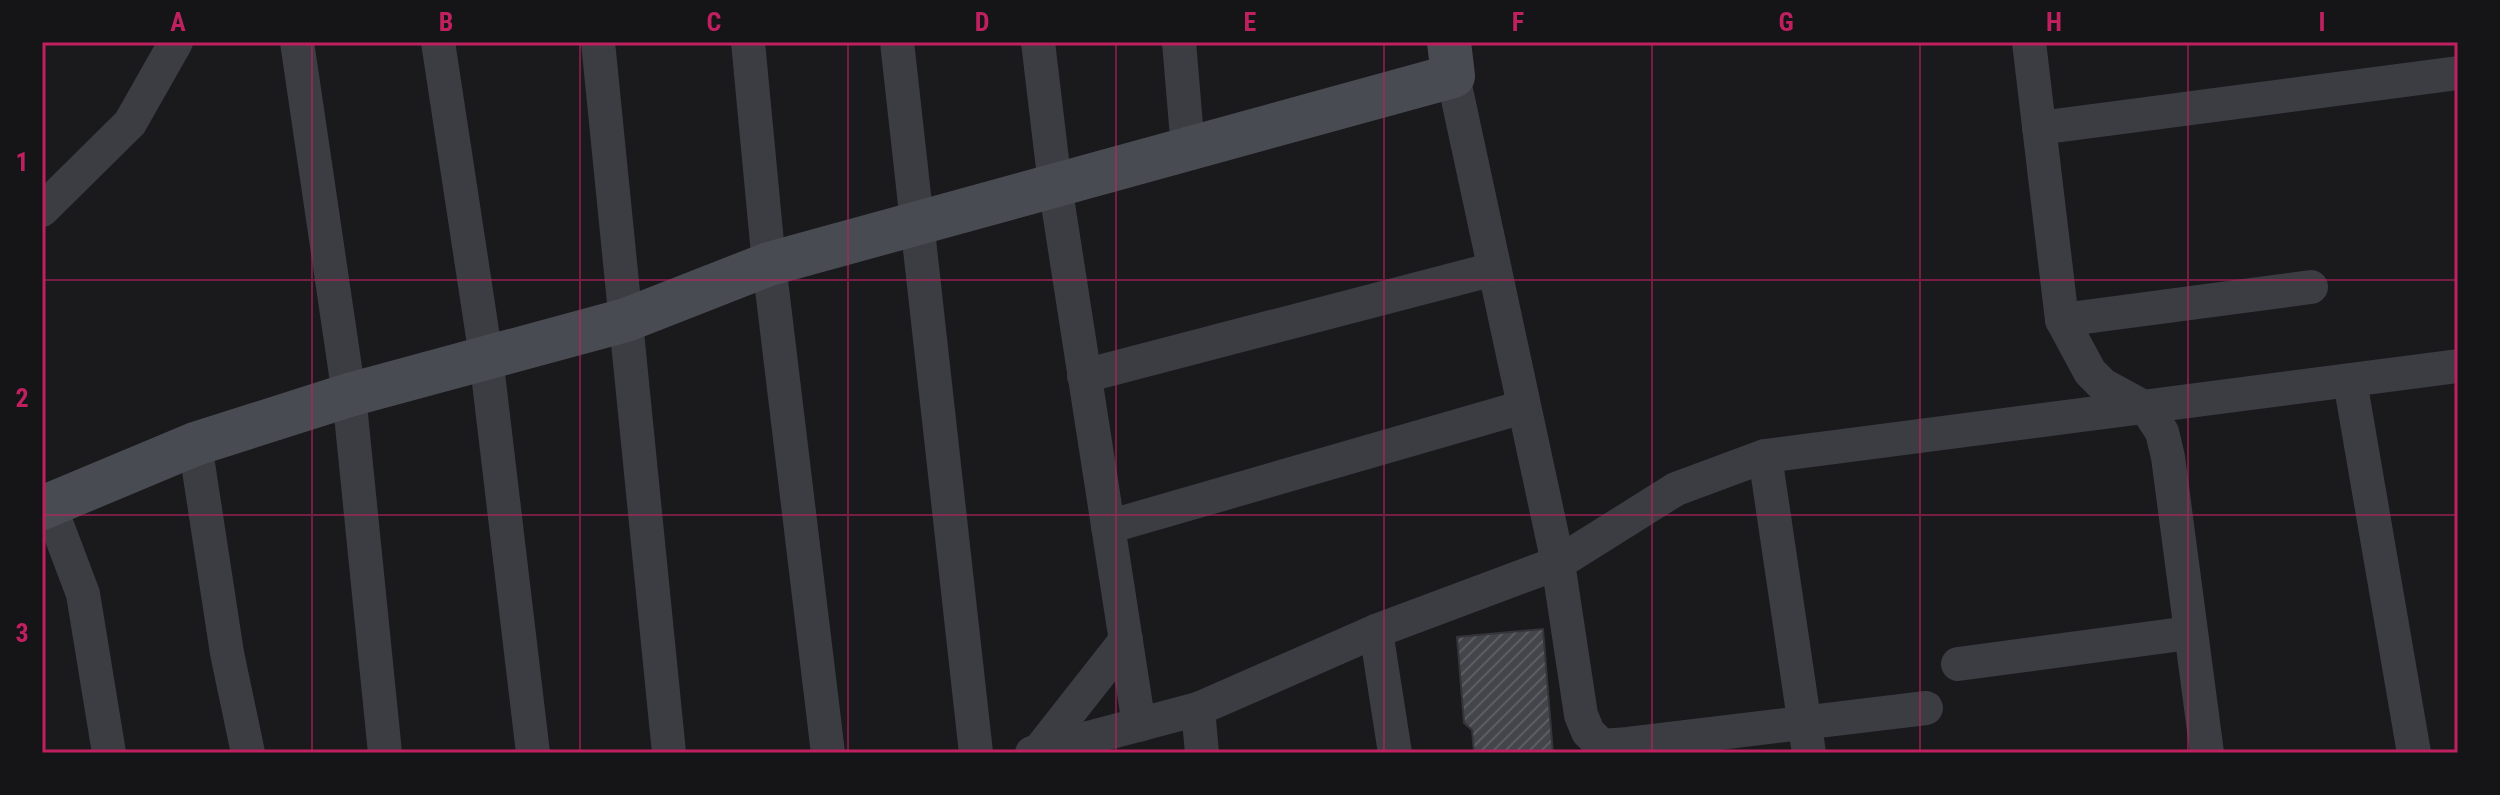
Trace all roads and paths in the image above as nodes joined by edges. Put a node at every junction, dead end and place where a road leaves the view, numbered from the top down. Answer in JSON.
{"nodes":[{"id":1,"x":176,"y":42,"type":"edge"},
{"id":2,"x":297,"y":42,"type":"edge"},
{"id":3,"x":438,"y":42,"type":"edge"},
{"id":4,"x":598,"y":42,"type":"edge"},
{"id":5,"x":748,"y":42,"type":"edge"},
{"id":6,"x":897,"y":42,"type":"edge"},
{"id":7,"x":1038,"y":42,"type":"edge"},
{"id":8,"x":1179,"y":42,"type":"edge"},
{"id":9,"x":2029,"y":42,"type":"edge"},
{"id":10,"x":1451,"y":59,"type":"edge"},
{"id":11,"x":2458,"y":73,"type":"edge"},
{"id":12,"x":2039,"y":128,"type":"junction"},
{"id":13,"x":1188,"y":149,"type":"junction"},
{"id":14,"x":1055,"y":185,"type":"junction"},
{"id":15,"x":42,"y":210,"type":"edge"},
{"id":16,"x":920,"y":222,"type":"junction"},
{"id":17,"x":769,"y":264,"type":"junction"},
{"id":18,"x":1494,"y":269,"type":"junction"},
{"id":19,"x":2311,"y":287,"type":"dead end"},
{"id":20,"x":626,"y":320,"type":"junction"},
{"id":21,"x":2062,"y":320,"type":"junction"},
{"id":22,"x":486,"y":357,"type":"junction"},
{"id":23,"x":2458,"y":366,"type":"edge"},
{"id":24,"x":1084,"y":376,"type":"junction"},
{"id":25,"x":2350,"y":381,"type":"junction"},
{"id":26,"x":349,"y":395,"type":"junction"},
{"id":27,"x":1523,"y":407,"type":"junction"},
{"id":28,"x":2147,"y":409,"type":"junction"},
{"id":29,"x":195,"y":444,"type":"junction"},
{"id":30,"x":1765,"y":456,"type":"junction"},
{"id":31,"x":46,"y":506,"type":"edge"},
{"id":32,"x":1108,"y":527,"type":"junction"},
{"id":33,"x":1558,"y":563,"type":"junction"},
{"id":34,"x":1376,"y":631,"type":"junction"},
{"id":35,"x":2189,"y":633,"type":"junction"},
{"id":36,"x":1126,"y":640,"type":"junction"},
{"id":37,"x":1958,"y":664,"type":"dead end"},
{"id":38,"x":1926,"y":708,"type":"dead end"},
{"id":39,"x":1198,"y":709,"type":"junction"},
{"id":40,"x":1139,"y":725,"type":"junction"},
{"id":41,"x":1806,"y":738,"type":"edge"},
{"id":42,"x":1629,"y":749,"type":"edge"},
{"id":43,"x":1035,"y":752,"type":"edge"},
{"id":44,"x":109,"y":753,"type":"edge"},
{"id":45,"x":248,"y":753,"type":"edge"},
{"id":46,"x":385,"y":753,"type":"edge"},
{"id":47,"x":533,"y":753,"type":"edge"},
{"id":48,"x":669,"y":753,"type":"edge"},
{"id":49,"x":828,"y":753,"type":"edge"},
{"id":50,"x":976,"y":753,"type":"edge"},
{"id":51,"x":1202,"y":753,"type":"edge"},
{"id":52,"x":1395,"y":753,"type":"edge"},
{"id":53,"x":2207,"y":753,"type":"edge"},
{"id":54,"x":2414,"y":753,"type":"edge"}],
"edges":[{"from":1,"to":15,"type":"street"},
{"from":2,"to":26,"type":"street"},
{"from":3,"to":22,"type":"street"},
{"from":4,"to":20,"type":"street"},
{"from":5,"to":17,"type":"street"},
{"from":6,"to":16,"type":"street"},
{"from":7,"to":14,"type":"street"},
{"from":8,"to":13,"type":"street"},
{"from":9,"to":12,"type":"street"},
{"from":10,"to":13,"type":"street"},
{"from":10,"to":18,"type":"street"},
{"from":11,"to":12,"type":"street"},
{"from":12,"to":21,"type":"street"},
{"from":13,"to":14,"type":"street"},
{"from":14,"to":16,"type":"street"},
{"from":14,"to":24,"type":"street"},
{"from":16,"to":17,"type":"street"},
{"from":16,"to":50,"type":"street"},
{"from":17,"to":20,"type":"street"},
{"from":17,"to":49,"type":"street"},
{"from":18,"to":24,"type":"street"},
{"from":18,"to":27,"type":"street"},
{"from":19,"to":21,"type":"street"},
{"from":20,"to":22,"type":"street"},
{"from":20,"to":48,"type":"street"},
{"from":21,"to":28,"type":"street"},
{"from":22,"to":26,"type":"street"},
{"from":22,"to":47,"type":"street"},
{"from":23,"to":25,"type":"street"},
{"from":24,"to":32,"type":"street"},
{"from":25,"to":28,"type":"street"},
{"from":25,"to":54,"type":"street"},
{"from":26,"to":29,"type":"street"},
{"from":26,"to":46,"type":"street"},
{"from":27,"to":32,"type":"street"},
{"from":27,"to":33,"type":"street"},
{"from":28,"to":30,"type":"street"},
{"from":28,"to":35,"type":"street"},
{"from":29,"to":31,"type":"street"},
{"from":29,"to":45,"type":"street"},
{"from":30,"to":33,"type":"street"},
{"from":30,"to":41,"type":"street"},
{"from":31,"to":44,"type":"street"},
{"from":32,"to":36,"type":"street"},
{"from":33,"to":34,"type":"street"},
{"from":33,"to":42,"type":"street"},
{"from":34,"to":39,"type":"street"},
{"from":34,"to":52,"type":"street"},
{"from":35,"to":37,"type":"street"},
{"from":35,"to":53,"type":"street"},
{"from":36,"to":40,"type":"street"},
{"from":36,"to":43,"type":"street"},
{"from":38,"to":41,"type":"street"},
{"from":39,"to":40,"type":"street"},
{"from":39,"to":51,"type":"street"},
{"from":40,"to":43,"type":"street"},
{"from":41,"to":42,"type":"street"}]}
